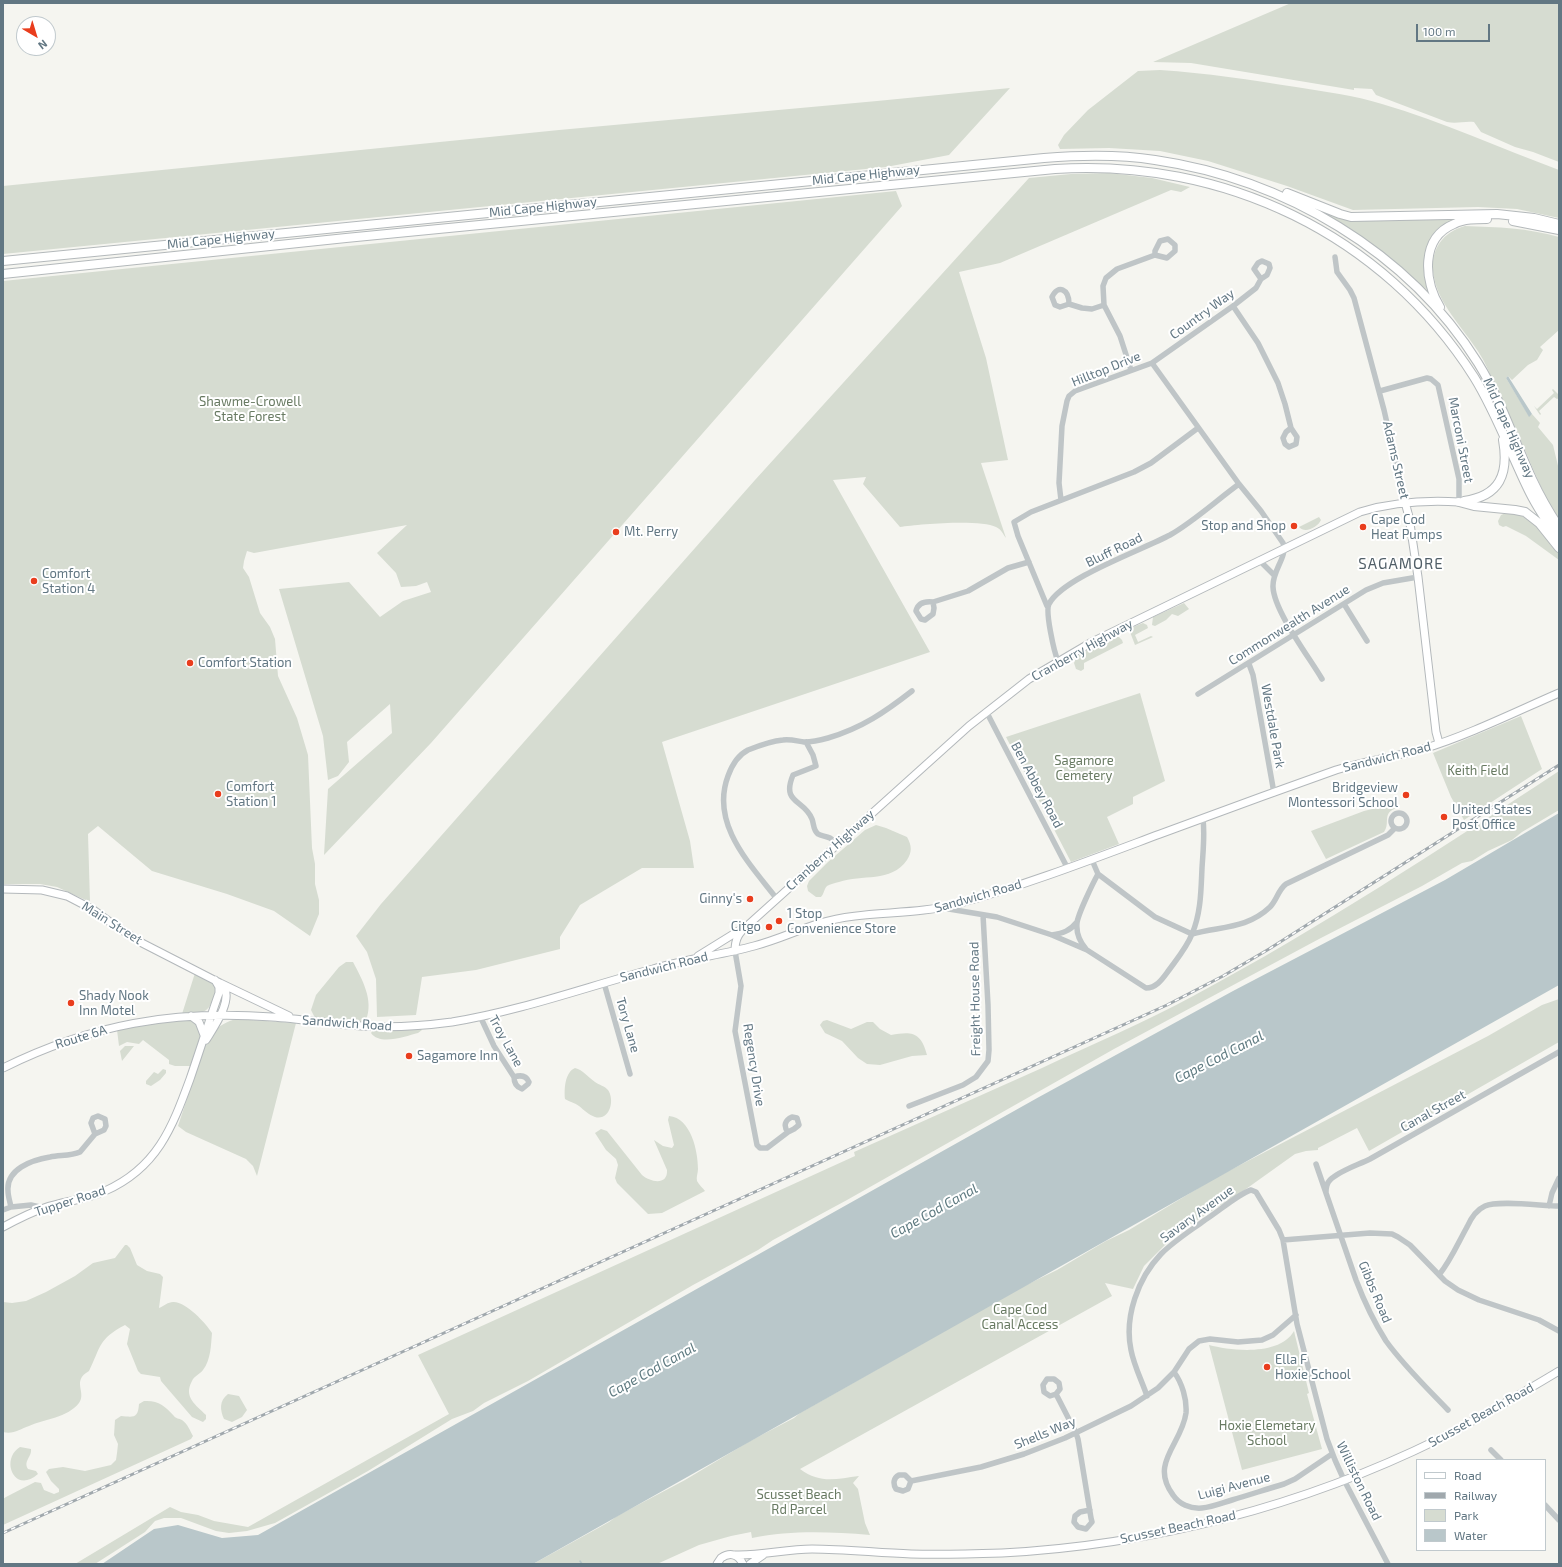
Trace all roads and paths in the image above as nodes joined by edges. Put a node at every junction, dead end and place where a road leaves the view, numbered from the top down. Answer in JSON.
{"nodes":[{"id":1,"x":1232,"y":177,"type":"junction"},
{"id":2,"x":1559,"y":224,"type":"edge"},
{"id":3,"x":1559,"y":230,"type":"edge"},
{"id":4,"x":1156,"y":255,"type":"dead end"},
{"id":5,"x":1335,"y":257,"type":"dead end"},
{"id":6,"x":3,"y":261,"type":"edge"},
{"id":7,"x":3,"y":274,"type":"edge"},
{"id":8,"x":1261,"y":279,"type":"dead end"},
{"id":9,"x":1069,"y":304,"type":"dead end"},
{"id":10,"x":1104,"y":305,"type":"junction"},
{"id":11,"x":1233,"y":306,"type":"junction"},
{"id":12,"x":1458,"y":334,"type":"junction"},
{"id":13,"x":1152,"y":363,"type":"junction"},
{"id":14,"x":1130,"y":370,"type":"junction"},
{"id":15,"x":1380,"y":392,"type":"junction"},
{"id":16,"x":1198,"y":428,"type":"junction"},
{"id":17,"x":1291,"y":428,"type":"dead end"},
{"id":18,"x":1500,"y":428,"type":"junction"},
{"id":19,"x":1239,"y":484,"type":"junction"},
{"id":20,"x":1062,"y":500,"type":"junction"},
{"id":21,"x":1405,"y":502,"type":"junction"},
{"id":22,"x":1459,"y":502,"type":"junction"},
{"id":23,"x":1559,"y":527,"type":"edge"},
{"id":24,"x":1559,"y":539,"type":"edge"},
{"id":25,"x":1285,"y":548,"type":"junction"},
{"id":26,"x":1559,"y":548,"type":"edge"},
{"id":27,"x":1259,"y":560,"type":"junction"},
{"id":28,"x":1029,"y":562,"type":"junction"},
{"id":29,"x":1274,"y":575,"type":"junction"},
{"id":30,"x":1418,"y":577,"type":"junction"},
{"id":31,"x":933,"y":602,"type":"dead end"},
{"id":32,"x":1344,"y":604,"type":"junction"},
{"id":33,"x":1047,"y":606,"type":"junction"},
{"id":34,"x":1295,"y":635,"type":"junction"},
{"id":35,"x":1367,"y":641,"type":"dead end"},
{"id":36,"x":1058,"y":661,"type":"junction"},
{"id":37,"x":1249,"y":664,"type":"junction"},
{"id":38,"x":1322,"y":679,"type":"dead end"},
{"id":39,"x":912,"y":691,"type":"dead end"},
{"id":40,"x":1559,"y":693,"type":"edge"},
{"id":41,"x":1198,"y":694,"type":"dead end"},
{"id":42,"x":986,"y":711,"type":"junction"},
{"id":43,"x":806,"y":742,"type":"junction"},
{"id":44,"x":1439,"y":743,"type":"junction"},
{"id":45,"x":1274,"y":793,"type":"junction"},
{"id":46,"x":1203,"y":819,"type":"junction"},
{"id":47,"x":1394,"y":828,"type":"dead end"},
{"id":48,"x":836,"y":844,"type":"junction"},
{"id":49,"x":1092,"y":860,"type":"junction"},
{"id":50,"x":1068,"y":869,"type":"junction"},
{"id":51,"x":1098,"y":874,"type":"junction"},
{"id":52,"x":3,"y":889,"type":"edge"},
{"id":53,"x":777,"y":899,"type":"junction"},
{"id":54,"x":943,"y":908,"type":"junction"},
{"id":55,"x":983,"y":915,"type":"junction"},
{"id":56,"x":1077,"y":922,"type":"junction"},
{"id":57,"x":748,"y":925,"type":"junction"},
{"id":58,"x":1192,"y":934,"type":"junction"},
{"id":59,"x":1052,"y":935,"type":"junction"},
{"id":60,"x":1087,"y":950,"type":"junction"},
{"id":61,"x":735,"y":951,"type":"junction"},
{"id":62,"x":688,"y":960,"type":"junction"},
{"id":63,"x":218,"y":982,"type":"junction"},
{"id":64,"x":604,"y":983,"type":"junction"},
{"id":65,"x":211,"y":1015,"type":"junction"},
{"id":66,"x":221,"y":1015,"type":"junction"},
{"id":67,"x":191,"y":1016,"type":"junction"},
{"id":68,"x":480,"y":1016,"type":"junction"},
{"id":69,"x":295,"y":1019,"type":"junction"},
{"id":70,"x":204,"y":1035,"type":"junction"},
{"id":71,"x":202,"y":1046,"type":"junction"},
{"id":72,"x":1559,"y":1052,"type":"edge"},
{"id":73,"x":3,"y":1068,"type":"edge"},
{"id":74,"x":630,"y":1074,"type":"dead end"},
{"id":75,"x":514,"y":1077,"type":"dead end"},
{"id":76,"x":909,"y":1106,"type":"dead end"},
{"id":77,"x":788,"y":1132,"type":"dead end"},
{"id":78,"x":95,"y":1134,"type":"dead end"},
{"id":79,"x":1316,"y":1164,"type":"dead end"},
{"id":80,"x":1559,"y":1178,"type":"edge"},
{"id":81,"x":1254,"y":1191,"type":"joint"},
{"id":82,"x":1326,"y":1194,"type":"junction"},
{"id":83,"x":11,"y":1206,"type":"junction"},
{"id":84,"x":1549,"y":1206,"type":"junction"},
{"id":85,"x":1559,"y":1206,"type":"edge"},
{"id":86,"x":44,"y":1208,"type":"junction"},
{"id":87,"x":3,"y":1210,"type":"edge"},
{"id":88,"x":3,"y":1228,"type":"edge"},
{"id":89,"x":1341,"y":1236,"type":"junction"},
{"id":90,"x":1283,"y":1240,"type":"junction"},
{"id":91,"x":1439,"y":1275,"type":"junction"},
{"id":92,"x":1296,"y":1315,"type":"junction"},
{"id":93,"x":1559,"y":1331,"type":"edge"},
{"id":94,"x":1559,"y":1371,"type":"edge"},
{"id":95,"x":1174,"y":1372,"type":"junction"},
{"id":96,"x":1056,"y":1394,"type":"dead end"},
{"id":97,"x":1147,"y":1396,"type":"junction"},
{"id":98,"x":1448,"y":1410,"type":"dead end"},
{"id":99,"x":1076,"y":1433,"type":"junction"},
{"id":100,"x":1491,"y":1450,"type":"dead end"},
{"id":101,"x":1332,"y":1454,"type":"junction"},
{"id":102,"x":1500,"y":1459,"type":"edge"},
{"id":103,"x":1344,"y":1480,"type":"junction"},
{"id":104,"x":911,"y":1481,"type":"dead end"},
{"id":105,"x":1546,"y":1506,"type":"edge"},
{"id":106,"x":1090,"y":1510,"type":"dead end"},
{"id":107,"x":1559,"y":1520,"type":"edge"},
{"id":108,"x":767,"y":1553,"type":"junction"},
{"id":109,"x":735,"y":1555,"type":"junction"},
{"id":110,"x":719,"y":1561,"type":"edge"},
{"id":111,"x":713,"y":1564,"type":"edge"},
{"id":112,"x":743,"y":1564,"type":"edge"},
{"id":113,"x":750,"y":1564,"type":"edge"},
{"id":114,"x":1388,"y":1564,"type":"edge"}],
"edges":[{"from":1,"to":2,"type":"highway"},
{"from":1,"to":6,"type":"highway","name":"Mid Cape Highway"},
{"from":1,"to":12,"type":"highway","name":"Mid Cape Highway"},
{"from":3,"to":12,"type":"highway"},
{"from":4,"to":10,"type":"street"},
{"from":5,"to":15,"type":"street","name":"Adams Street"},
{"from":7,"to":18,"type":"highway","name":"Mid Cape Highway"},
{"from":8,"to":11,"type":"street","name":"Country Way"},
{"from":9,"to":10,"type":"street"},
{"from":10,"to":14,"type":"street"},
{"from":11,"to":13,"type":"street","name":"Country Way"},
{"from":11,"to":17,"type":"street"},
{"from":12,"to":23,"type":"highway","name":"Mid Cape Highway"},
{"from":13,"to":14,"type":"street","name":"Hilltop Drive"},
{"from":13,"to":16,"type":"street","name":"Hilltop Drive"},
{"from":14,"to":20,"type":"street","name":"Hilltop Drive"},
{"from":15,"to":21,"type":"street","name":"Adams Street"},
{"from":15,"to":22,"type":"street","name":"Marconi Street"},
{"from":16,"to":19,"type":"street","name":"Hilltop Drive"},
{"from":16,"to":20,"type":"street"},
{"from":18,"to":22,"type":"highway"},
{"from":18,"to":24,"type":"highway","name":"Mid Cape Highway"},
{"from":19,"to":25,"type":"street","name":"Hilltop Drive"},
{"from":19,"to":33,"type":"street","name":"Bluff Road"},
{"from":20,"to":28,"type":"street"},
{"from":21,"to":22,"type":"main road","name":"Cranberry Highway"},
{"from":21,"to":25,"type":"main road","name":"Cranberry Highway"},
{"from":21,"to":30,"type":"main road","name":"Adams Street"},
{"from":22,"to":26,"type":"highway"},
{"from":25,"to":27,"type":"main road","name":"Cranberry Highway"},
{"from":25,"to":29,"type":"street"},
{"from":27,"to":29,"type":"street"},
{"from":27,"to":36,"type":"main road","name":"Cranberry Highway"},
{"from":28,"to":31,"type":"street"},
{"from":28,"to":33,"type":"street"},
{"from":29,"to":34,"type":"street"},
{"from":30,"to":32,"type":"street","name":"Commonwealth Avenue"},
{"from":30,"to":44,"type":"main road","name":"Adams Street"},
{"from":32,"to":34,"type":"street","name":"Commonwealth Avenue"},
{"from":32,"to":35,"type":"street"},
{"from":33,"to":36,"type":"street"},
{"from":34,"to":37,"type":"street","name":"Commonwealth Avenue"},
{"from":34,"to":38,"type":"street"},
{"from":36,"to":42,"type":"main road","name":"Cranberry Highway"},
{"from":37,"to":41,"type":"street","name":"Commonwealth Avenue"},
{"from":37,"to":45,"type":"street","name":"Westdale Park"},
{"from":39,"to":43,"type":"street"},
{"from":40,"to":44,"type":"main road","name":"Sandwich Road"},
{"from":42,"to":48,"type":"main road","name":"Cranberry Highway"},
{"from":42,"to":50,"type":"street","name":"Ben Abbey Road"},
{"from":43,"to":48,"type":"street"},
{"from":43,"to":53,"type":"street"},
{"from":44,"to":45,"type":"main road","name":"Sandwich Road"},
{"from":45,"to":46,"type":"main road","name":"Sandwich Road"},
{"from":46,"to":49,"type":"main road","name":"Sandwich Road"},
{"from":46,"to":58,"type":"street"},
{"from":47,"to":58,"type":"street"},
{"from":48,"to":53,"type":"main road","name":"Cranberry Highway"},
{"from":49,"to":50,"type":"main road","name":"Sandwich Road"},
{"from":49,"to":51,"type":"street"},
{"from":50,"to":54,"type":"main road","name":"Sandwich Road"},
{"from":51,"to":56,"type":"street"},
{"from":51,"to":58,"type":"street"},
{"from":52,"to":63,"type":"main road","name":"Main Street"},
{"from":53,"to":57,"type":"main road","name":"Cranberry Highway"},
{"from":54,"to":55,"type":"street"},
{"from":54,"to":61,"type":"main road","name":"Sandwich Road"},
{"from":55,"to":59,"type":"street"},
{"from":55,"to":76,"type":"street","name":"Freight House Road"},
{"from":56,"to":59,"type":"street"},
{"from":56,"to":60,"type":"street"},
{"from":57,"to":61,"type":"main road","name":"Cranberry Highway"},
{"from":57,"to":62,"type":"main road","name":"Cranberry Highway"},
{"from":58,"to":60,"type":"street"},
{"from":59,"to":60,"type":"street"},
{"from":61,"to":62,"type":"main road","name":"Sandwich Road"},
{"from":61,"to":77,"type":"street","name":"Regency Drive"},
{"from":62,"to":64,"type":"main road","name":"Sandwich Road"},
{"from":63,"to":65,"type":"main road"},
{"from":63,"to":66,"type":"main road"},
{"from":63,"to":69,"type":"main road","name":"Main Street"},
{"from":64,"to":68,"type":"main road","name":"Sandwich Road"},
{"from":64,"to":74,"type":"street","name":"Tory Lane"},
{"from":65,"to":66,"type":"main road","name":"Sandwich Road"},
{"from":65,"to":67,"type":"main road","name":"Route 6A"},
{"from":65,"to":70,"type":"main road","name":"Tupper Road"},
{"from":66,"to":69,"type":"main road","name":"Sandwich Road"},
{"from":66,"to":71,"type":"main road","name":"Tupper Road"},
{"from":67,"to":70,"type":"main road"},
{"from":67,"to":73,"type":"main road","name":"Route 6A"},
{"from":68,"to":69,"type":"main road","name":"Sandwich Road"},
{"from":68,"to":75,"type":"street","name":"Troy Lane"},
{"from":70,"to":71,"type":"main road","name":"Tupper Road"},
{"from":71,"to":86,"type":"main road","name":"Tupper Road"},
{"from":72,"to":82,"type":"street","name":"Canal Street"},
{"from":78,"to":83,"type":"street"},
{"from":79,"to":82,"type":"street","name":"Gibbs Road"},
{"from":80,"to":84,"type":"street"},
{"from":81,"to":90,"type":"street","name":"Williston Road"},
{"from":81,"to":97,"type":"street","name":"Savary Avenue"},
{"from":82,"to":89,"type":"street","name":"Gibbs Road"},
{"from":83,"to":86,"type":"street"},
{"from":83,"to":87,"type":"street"},
{"from":84,"to":85,"type":"street"},
{"from":84,"to":91,"type":"street"},
{"from":86,"to":88,"type":"main road","name":"Tupper Road"},
{"from":89,"to":90,"type":"street"},
{"from":89,"to":91,"type":"street"},
{"from":89,"to":98,"type":"street","name":"Gibbs Road"},
{"from":90,"to":92,"type":"street","name":"Williston Road"},
{"from":91,"to":93,"type":"street"},
{"from":92,"to":95,"type":"street","name":"Shells Way"},
{"from":92,"to":101,"type":"street","name":"Williston Road"},
{"from":94,"to":103,"type":"main road","name":"Scusset Beach Road"},
{"from":95,"to":97,"type":"street","name":"Shells Way"},
{"from":95,"to":101,"type":"street","name":"Luigi Avenue"},
{"from":96,"to":99,"type":"street"},
{"from":97,"to":99,"type":"street","name":"Shells Way"},
{"from":99,"to":104,"type":"street","name":"Shells Way"},
{"from":99,"to":106,"type":"street"},
{"from":100,"to":102,"type":"street"},
{"from":101,"to":103,"type":"street","name":"Williston Road"},
{"from":103,"to":108,"type":"main road","name":"Scusset Beach Road"},
{"from":103,"to":114,"type":"street","name":"Williston Road"},
{"from":105,"to":107,"type":"street"},
{"from":108,"to":109,"type":"main road","name":"Scusset Beach Road"},
{"from":108,"to":113,"type":"main road","name":"Scusset Beach Road"},
{"from":109,"to":110,"type":"main road","name":"Scusset Beach Road"},
{"from":109,"to":112,"type":"main road"},
{"from":110,"to":111,"type":"street","name":"Scusset Beach Road"}]}
